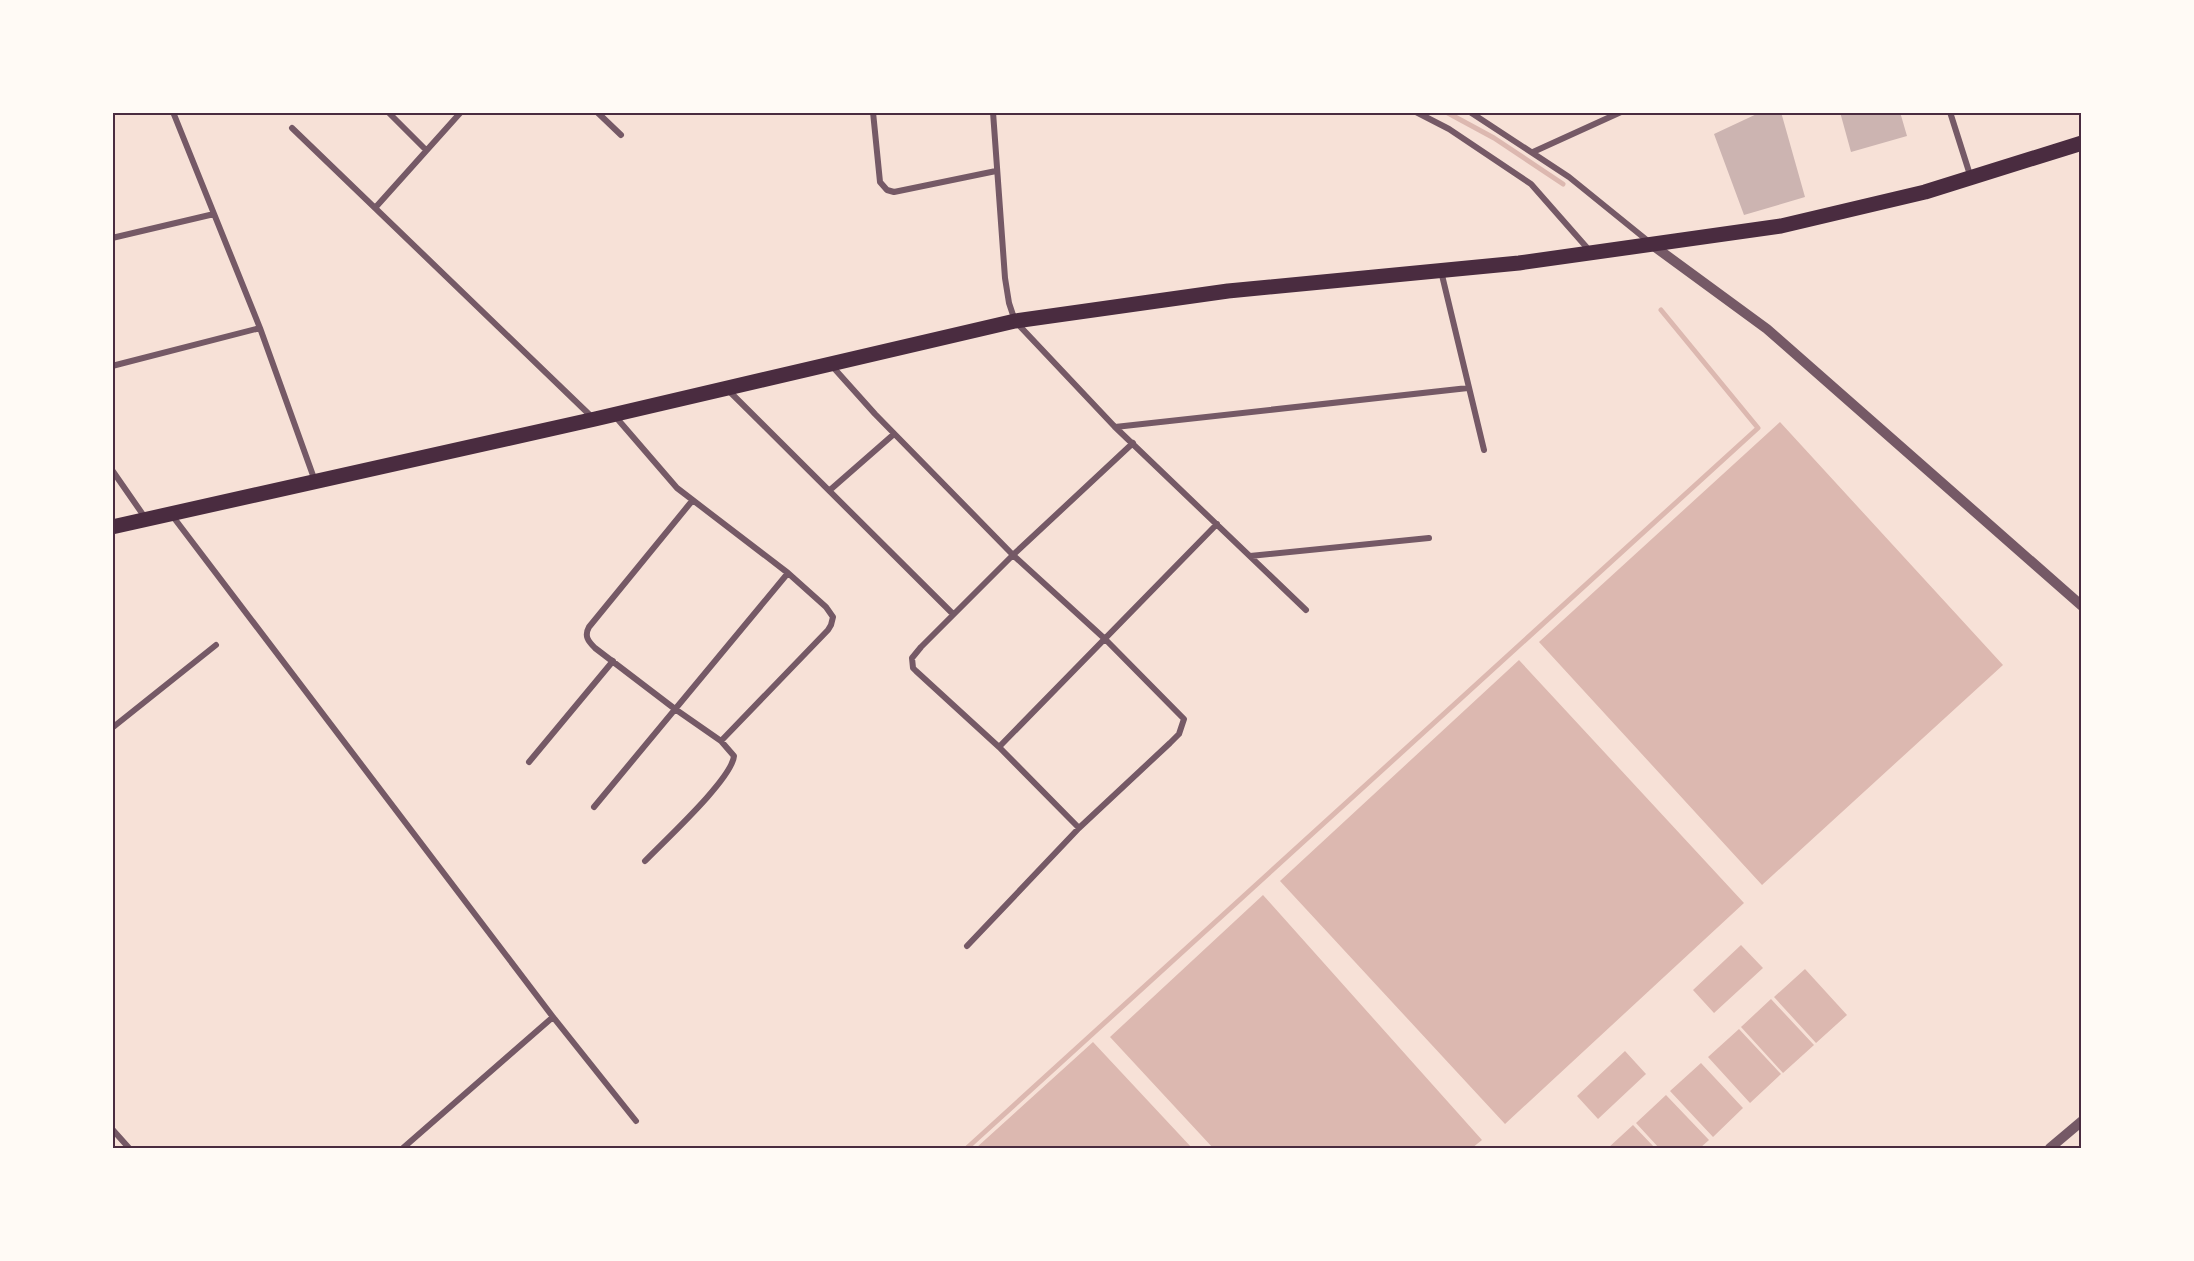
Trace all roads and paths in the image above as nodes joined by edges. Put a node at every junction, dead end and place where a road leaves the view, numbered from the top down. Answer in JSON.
{"nodes":[{"id":1,"x":173,"y":112,"type":"edge"},
{"id":2,"x":388,"y":112,"type":"edge"},
{"id":3,"x":460,"y":112,"type":"edge"},
{"id":4,"x":597,"y":112,"type":"edge"},
{"id":5,"x":873,"y":112,"type":"edge"},
{"id":6,"x":993,"y":112,"type":"edge"},
{"id":7,"x":1416,"y":112,"type":"edge"},
{"id":8,"x":1470,"y":112,"type":"edge"},
{"id":9,"x":1621,"y":112,"type":"edge"},
{"id":10,"x":1950,"y":112,"type":"edge"},
{"id":11,"x":292,"y":128,"type":"dead end"},
{"id":12,"x":621,"y":135,"type":"dead end"},
{"id":13,"x":2082,"y":143,"type":"edge"},
{"id":14,"x":426,"y":150,"type":"junction"},
{"id":15,"x":1533,"y":152,"type":"junction"},
{"id":16,"x":996,"y":171,"type":"junction"},
{"id":17,"x":1971,"y":179,"type":"junction"},
{"id":18,"x":375,"y":208,"type":"junction"},
{"id":19,"x":214,"y":214,"type":"junction"},
{"id":20,"x":112,"y":238,"type":"edge"},
{"id":21,"x":1651,"y":243,"type":"junction"},
{"id":22,"x":1592,"y":253,"type":"junction"},
{"id":23,"x":1440,"y":271,"type":"junction"},
{"id":24,"x":1015,"y":321,"type":"junction"},
{"id":25,"x":260,"y":328,"type":"junction"},
{"id":26,"x":831,"y":364,"type":"junction"},
{"id":27,"x":112,"y":366,"type":"edge"},
{"id":28,"x":725,"y":388,"type":"junction"},
{"id":29,"x":1468,"y":388,"type":"junction"},
{"id":30,"x":614,"y":415,"type":"junction"},
{"id":31,"x":595,"y":419,"type":"junction"},
{"id":32,"x":1115,"y":427,"type":"junction"},
{"id":33,"x":894,"y":434,"type":"junction"},
{"id":34,"x":1133,"y":443,"type":"junction"},
{"id":35,"x":1484,"y":450,"type":"dead end"},
{"id":36,"x":112,"y":470,"type":"edge"},
{"id":37,"x":315,"y":481,"type":"junction"},
{"id":38,"x":830,"y":490,"type":"junction"},
{"id":39,"x":692,"y":501,"type":"junction"},
{"id":40,"x":171,"y":514,"type":"junction"},
{"id":41,"x":146,"y":519,"type":"junction"},
{"id":42,"x":1217,"y":524,"type":"junction"},
{"id":43,"x":112,"y":527,"type":"edge"},
{"id":44,"x":1429,"y":538,"type":"dead end"},
{"id":45,"x":1013,"y":555,"type":"junction"},
{"id":46,"x":1250,"y":556,"type":"junction"},
{"id":47,"x":788,"y":573,"type":"junction"},
{"id":48,"x":2082,"y":606,"type":"edge"},
{"id":49,"x":1306,"y":610,"type":"dead end"},
{"id":50,"x":953,"y":614,"type":"junction"},
{"id":51,"x":1105,"y":639,"type":"junction"},
{"id":52,"x":216,"y":645,"type":"dead end"},
{"id":53,"x":613,"y":661,"type":"junction"},
{"id":54,"x":675,"y":709,"type":"junction"},
{"id":55,"x":112,"y":728,"type":"edge"},
{"id":56,"x":721,"y":741,"type":"junction"},
{"id":57,"x":999,"y":747,"type":"junction"},
{"id":58,"x":530,"y":762,"type":"dead end"},
{"id":59,"x":594,"y":807,"type":"dead end"},
{"id":60,"x":1079,"y":828,"type":"junction"},
{"id":61,"x":645,"y":861,"type":"dead end"},
{"id":62,"x":967,"y":946,"type":"dead end"},
{"id":63,"x":553,"y":1017,"type":"junction"},
{"id":64,"x":636,"y":1121,"type":"dead end"},
{"id":65,"x":2082,"y":1121,"type":"edge"},
{"id":66,"x":113,"y":1130,"type":"edge"},
{"id":67,"x":129,"y":1149,"type":"edge"},
{"id":68,"x":403,"y":1149,"type":"edge"},
{"id":69,"x":2050,"y":1149,"type":"edge"}],
"edges":[{"from":1,"to":19,"type":"street"},
{"from":2,"to":14,"type":"street"},
{"from":3,"to":14,"type":"street"},
{"from":4,"to":12,"type":"street"},
{"from":5,"to":16,"type":"street"},
{"from":6,"to":16,"type":"street"},
{"from":7,"to":22,"type":"street"},
{"from":8,"to":15,"type":"street"},
{"from":9,"to":15,"type":"street"},
{"from":10,"to":17,"type":"street"},
{"from":11,"to":18,"type":"street"},
{"from":13,"to":17,"type":"main road"},
{"from":14,"to":18,"type":"street"},
{"from":15,"to":21,"type":"street"},
{"from":16,"to":24,"type":"street"},
{"from":17,"to":21,"type":"main road"},
{"from":18,"to":31,"type":"street"},
{"from":19,"to":20,"type":"street"},
{"from":19,"to":25,"type":"street"},
{"from":21,"to":22,"type":"main road"},
{"from":21,"to":48,"type":"street"},
{"from":22,"to":23,"type":"main road"},
{"from":23,"to":24,"type":"main road"},
{"from":23,"to":29,"type":"street"},
{"from":24,"to":26,"type":"main road"},
{"from":24,"to":32,"type":"street"},
{"from":25,"to":27,"type":"street"},
{"from":25,"to":37,"type":"street"},
{"from":26,"to":28,"type":"main road"},
{"from":26,"to":33,"type":"street"},
{"from":28,"to":30,"type":"main road"},
{"from":28,"to":38,"type":"street"},
{"from":29,"to":32,"type":"street"},
{"from":29,"to":35,"type":"street"},
{"from":30,"to":31,"type":"main road"},
{"from":30,"to":39,"type":"street"},
{"from":31,"to":37,"type":"main road"},
{"from":32,"to":34,"type":"street"},
{"from":33,"to":38,"type":"street"},
{"from":33,"to":45,"type":"street"},
{"from":34,"to":42,"type":"street"},
{"from":34,"to":45,"type":"street"},
{"from":36,"to":41,"type":"street"},
{"from":37,"to":40,"type":"main road"},
{"from":38,"to":50,"type":"street"},
{"from":39,"to":47,"type":"street"},
{"from":39,"to":53,"type":"street"},
{"from":40,"to":41,"type":"main road"},
{"from":40,"to":63,"type":"street"},
{"from":41,"to":43,"type":"main road"},
{"from":42,"to":46,"type":"street"},
{"from":42,"to":51,"type":"street"},
{"from":44,"to":46,"type":"street"},
{"from":45,"to":50,"type":"street"},
{"from":45,"to":51,"type":"street"},
{"from":46,"to":49,"type":"street"},
{"from":47,"to":54,"type":"street"},
{"from":47,"to":56,"type":"street"},
{"from":50,"to":57,"type":"street"},
{"from":51,"to":57,"type":"street"},
{"from":51,"to":60,"type":"street"},
{"from":52,"to":55,"type":"street"},
{"from":53,"to":54,"type":"street"},
{"from":53,"to":58,"type":"street"},
{"from":54,"to":56,"type":"street"},
{"from":54,"to":59,"type":"street"},
{"from":56,"to":61,"type":"street"},
{"from":57,"to":60,"type":"street"},
{"from":60,"to":62,"type":"street"},
{"from":63,"to":64,"type":"street"},
{"from":63,"to":68,"type":"street"},
{"from":65,"to":69,"type":"street"},
{"from":66,"to":67,"type":"street"}]}
